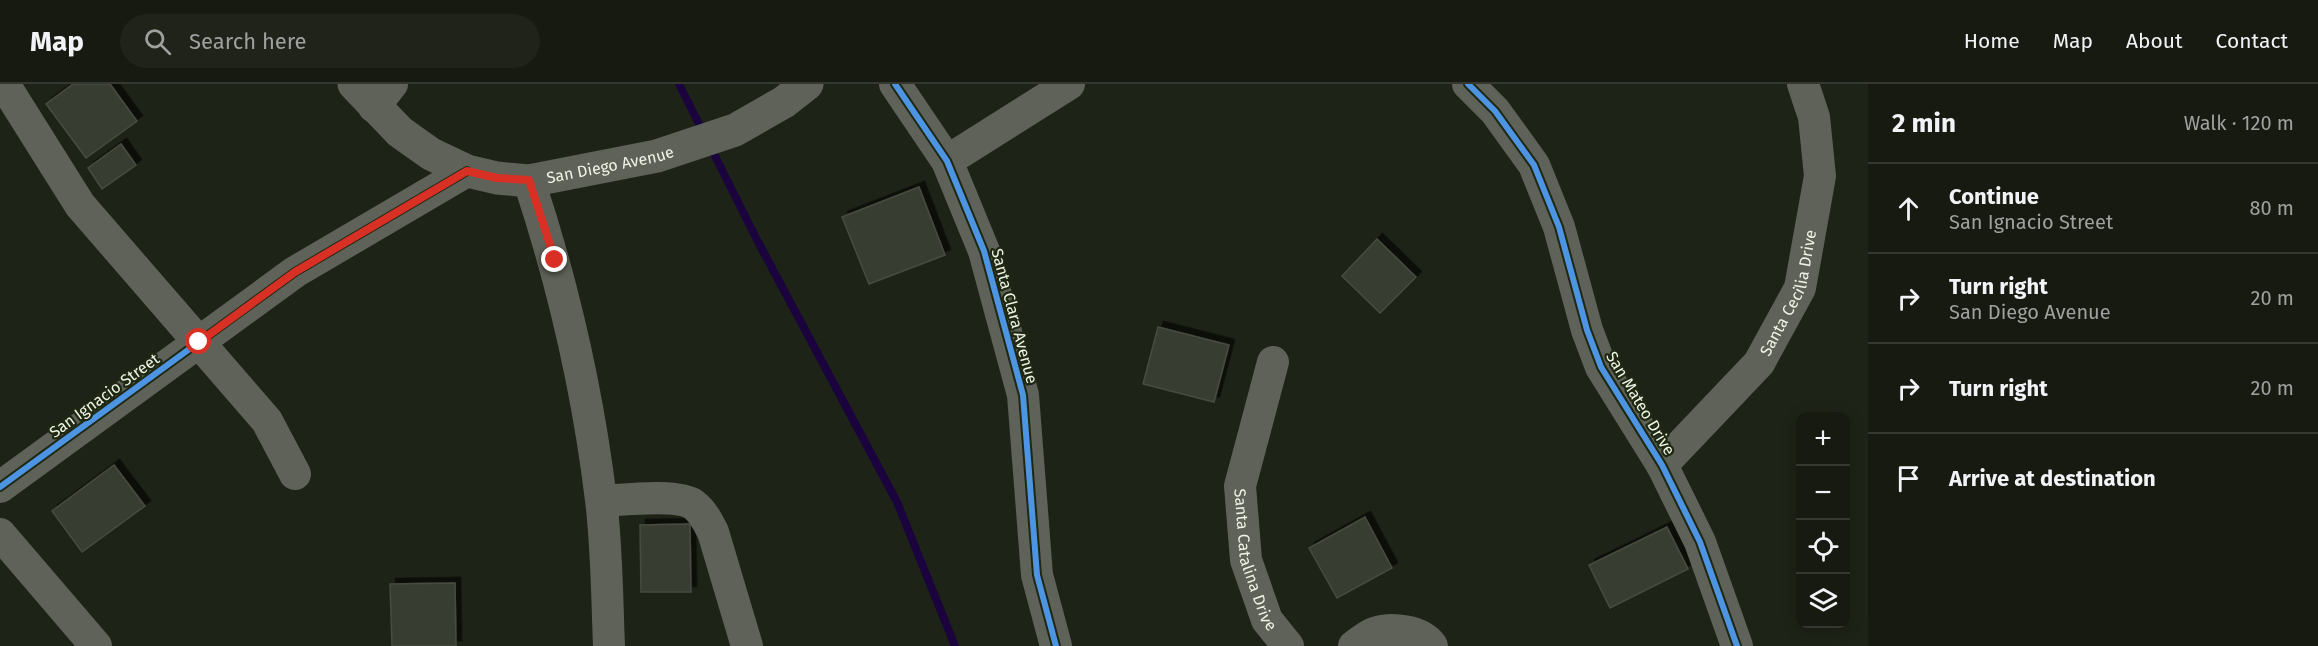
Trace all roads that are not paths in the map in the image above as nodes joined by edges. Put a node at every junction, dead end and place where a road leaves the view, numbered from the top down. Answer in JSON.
{"nodes":[{"id":1,"x":4,"y":84,"type":"edge"},
{"id":2,"x":807,"y":84,"type":"edge"},
{"id":3,"x":895,"y":84,"type":"edge"},
{"id":4,"x":1069,"y":84,"type":"edge"},
{"id":5,"x":1468,"y":84,"type":"edge"},
{"id":6,"x":1803,"y":84,"type":"edge"},
{"id":7,"x":373,"y":92,"type":"edge"},
{"id":8,"x":947,"y":161,"type":"junction"},
{"id":9,"x":467,"y":171,"type":"junction"},
{"id":10,"x":529,"y":180,"type":"junction"},
{"id":11,"x":199,"y":342,"type":"junction"},
{"id":12,"x":1273,"y":362,"type":"dead end"},
{"id":13,"x":1662,"y":465,"type":"junction"},
{"id":14,"x":295,"y":474,"type":"dead end"},
{"id":15,"x":0,"y":487,"type":"edge"},
{"id":16,"x":602,"y":501,"type":"junction"},
{"id":17,"x":0,"y":534,"type":"edge"},
{"id":18,"x":96,"y":646,"type":"edge"},
{"id":19,"x":609,"y":646,"type":"edge"},
{"id":20,"x":747,"y":646,"type":"edge"},
{"id":21,"x":1056,"y":646,"type":"edge"},
{"id":22,"x":1288,"y":646,"type":"edge"},
{"id":23,"x":1354,"y":646,"type":"edge"},
{"id":24,"x":1432,"y":646,"type":"edge"},
{"id":25,"x":1737,"y":646,"type":"edge"}],
"edges":[{"from":1,"to":11,"type":"street"},
{"from":2,"to":10,"type":"street","name":"San Diego Avenue"},
{"from":3,"to":8,"type":"street","name":"Santa Clara Avenue"},
{"from":4,"to":8,"type":"street"},
{"from":5,"to":13,"type":"street","name":"San Mateo Drive"},
{"from":6,"to":13,"type":"street","name":"Santa Cecilia Drive"},
{"from":7,"to":9,"type":"street","name":"San Diego Avenue"},
{"from":8,"to":21,"type":"street","name":"Santa Clara Avenue"},
{"from":9,"to":10,"type":"street","name":"San Diego Avenue"},
{"from":9,"to":11,"type":"street","name":"San Ignacio Street"},
{"from":10,"to":16,"type":"street"},
{"from":11,"to":14,"type":"street"},
{"from":11,"to":15,"type":"street","name":"San Ignacio Street"},
{"from":12,"to":22,"type":"street","name":"Santa Catalina Drive"},
{"from":13,"to":25,"type":"street","name":"San Mateo Drive"},
{"from":16,"to":19,"type":"street"},
{"from":16,"to":20,"type":"street"},
{"from":17,"to":18,"type":"street"},
{"from":23,"to":24,"type":"street"}]}
